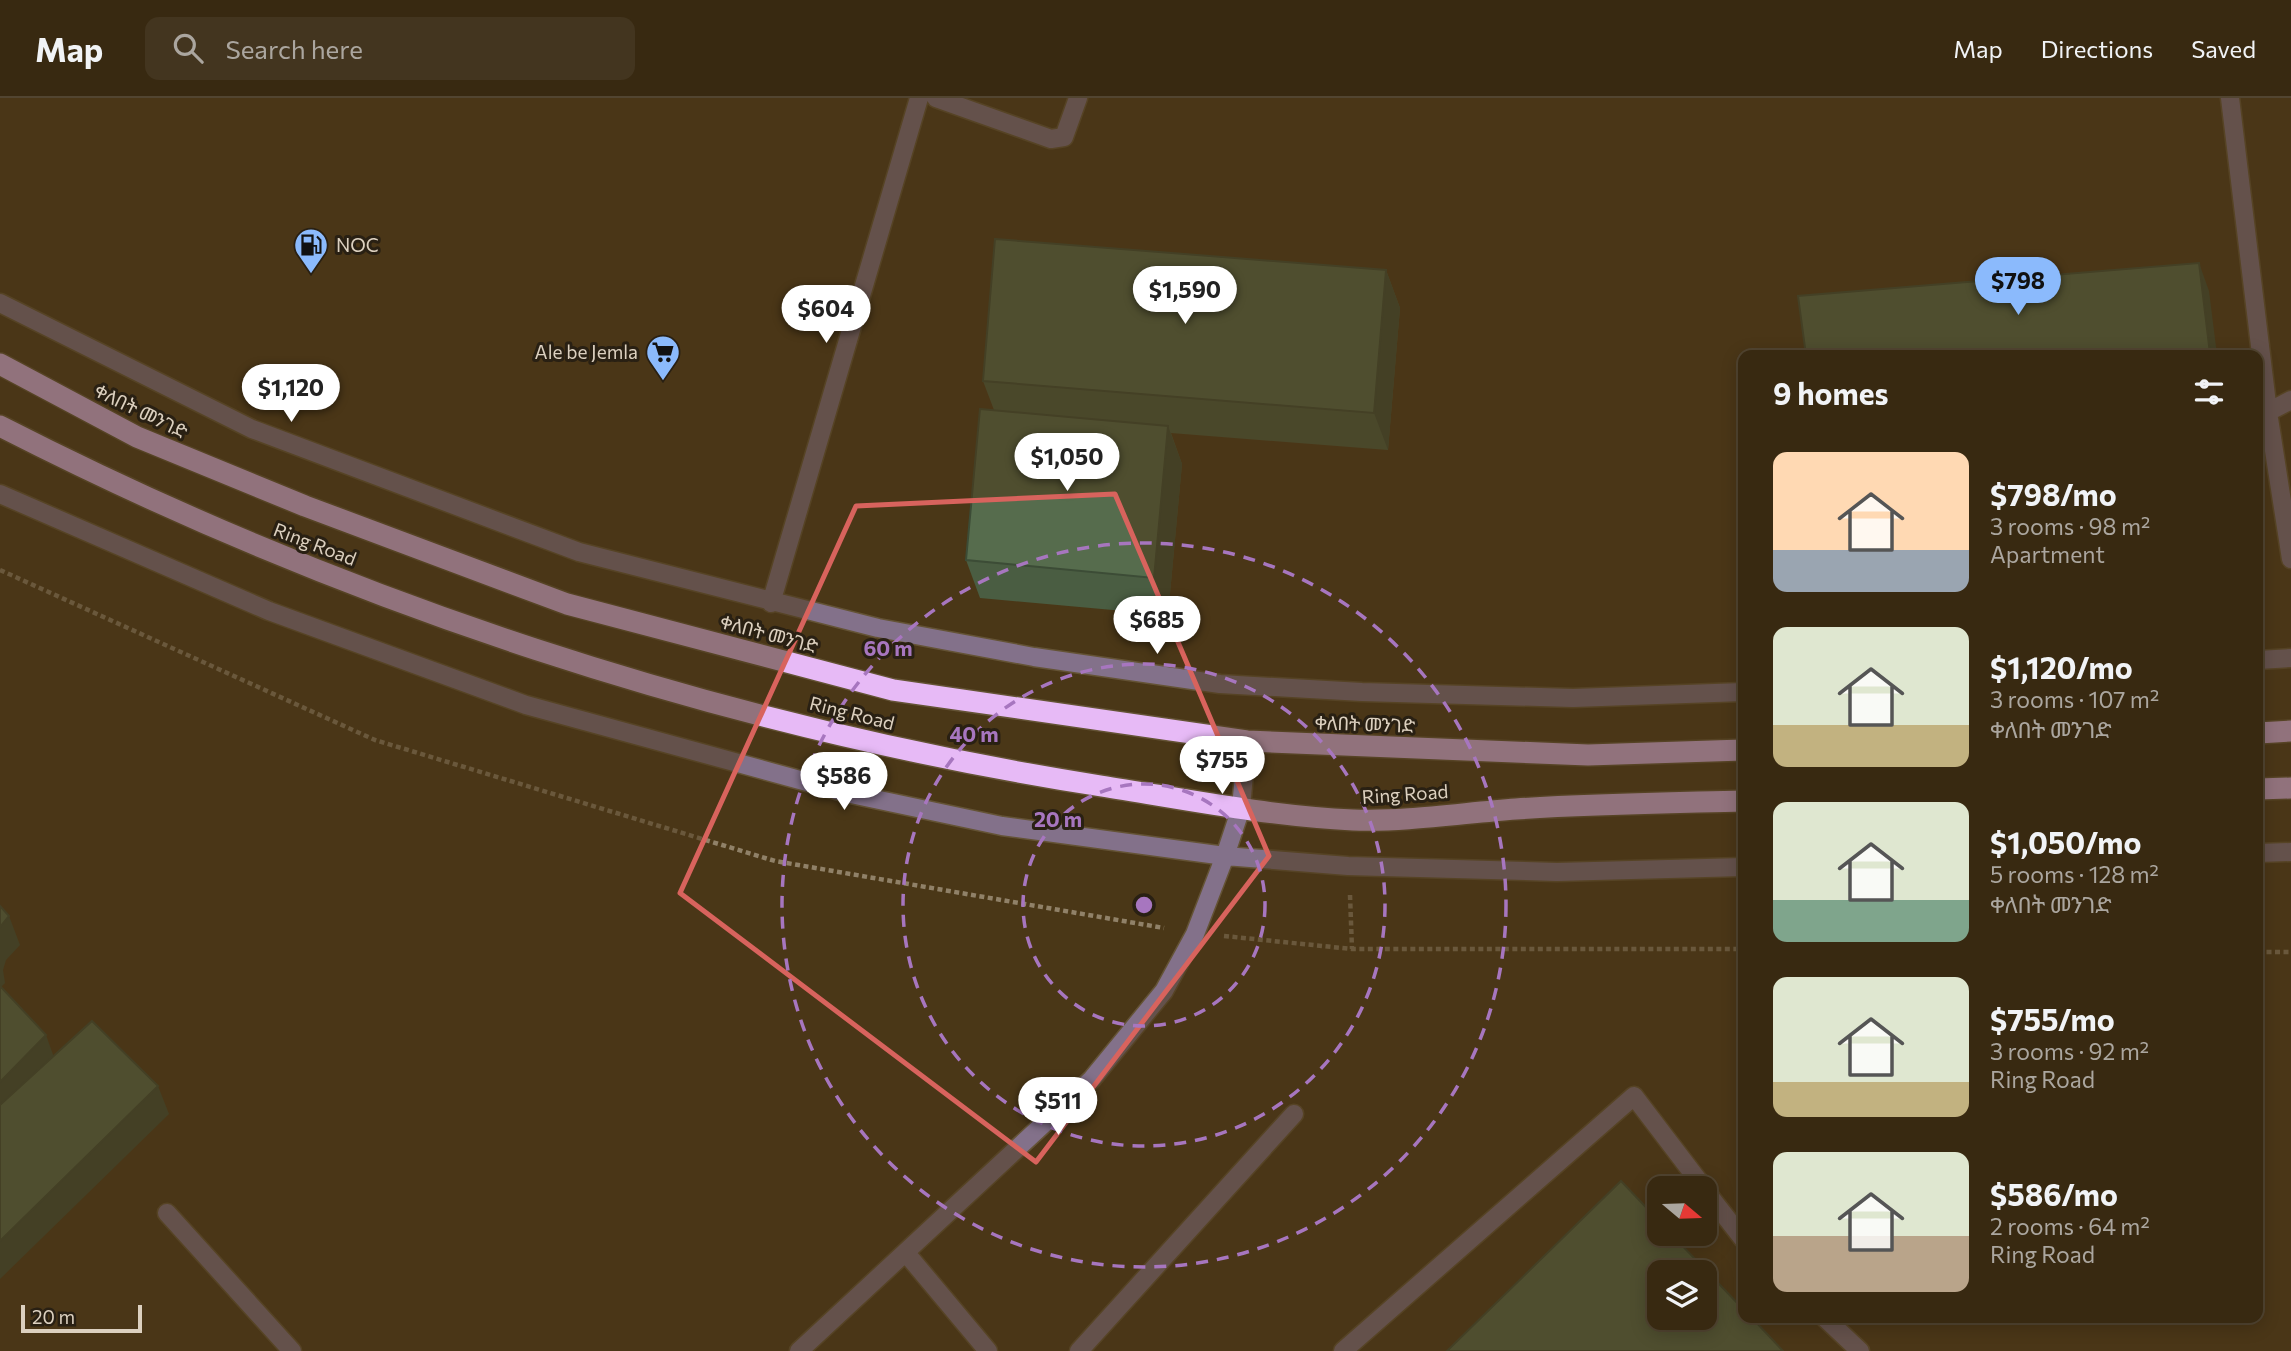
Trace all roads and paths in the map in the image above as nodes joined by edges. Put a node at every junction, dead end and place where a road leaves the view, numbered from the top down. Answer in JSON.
{"nodes":[{"id":1,"x":919,"y":98,"type":"edge"},
{"id":2,"x":936,"y":98,"type":"edge"},
{"id":3,"x":1078,"y":98,"type":"edge"},
{"id":4,"x":2230,"y":98,"type":"edge"},
{"id":5,"x":0,"y":303,"type":"edge"},
{"id":6,"x":2260,"y":350,"type":"edge"},
{"id":7,"x":0,"y":364,"type":"edge"},
{"id":8,"x":2263,"y":371,"type":"edge"},
{"id":9,"x":2291,"y":400,"type":"edge"},
{"id":10,"x":2268,"y":412,"type":"junction"},
{"id":11,"x":0,"y":426,"type":"edge"},
{"id":12,"x":0,"y":494,"type":"edge"},
{"id":13,"x":2291,"y":559,"type":"edge"},
{"id":14,"x":0,"y":570,"type":"edge"},
{"id":15,"x":771,"y":603,"type":"junction"},
{"id":16,"x":2291,"y":658,"type":"edge"},
{"id":17,"x":2263,"y":660,"type":"edge"},
{"id":18,"x":1738,"y":692,"type":"edge"},
{"id":19,"x":2291,"y":731,"type":"edge"},
{"id":20,"x":2263,"y":733,"type":"edge"},
{"id":21,"x":1247,"y":741,"type":"junction"},
{"id":22,"x":1738,"y":750,"type":"edge"},
{"id":23,"x":2291,"y":788,"type":"edge"},
{"id":24,"x":2263,"y":789,"type":"edge"},
{"id":25,"x":1738,"y":801,"type":"edge"},
{"id":26,"x":1241,"y":808,"type":"junction"},
{"id":27,"x":2291,"y":852,"type":"edge"},
{"id":28,"x":2263,"y":853,"type":"edge"},
{"id":29,"x":1225,"y":856,"type":"junction"},
{"id":30,"x":1349,"y":866,"type":"junction"},
{"id":31,"x":1738,"y":867,"type":"edge"},
{"id":32,"x":1195,"y":933,"type":"junction"},
{"id":33,"x":1352,"y":948,"type":"junction"},
{"id":34,"x":1738,"y":949,"type":"edge"},
{"id":35,"x":2263,"y":952,"type":"edge"},
{"id":36,"x":2291,"y":952,"type":"edge"},
{"id":37,"x":1294,"y":1114,"type":"dead end"},
{"id":38,"x":1694,"y":1176,"type":"edge"},
{"id":39,"x":1717,"y":1206,"type":"edge"},
{"id":40,"x":167,"y":1213,"type":"dead end"},
{"id":41,"x":1738,"y":1233,"type":"edge"},
{"id":42,"x":906,"y":1253,"type":"junction"},
{"id":43,"x":1830,"y":1323,"type":"edge"},
{"id":44,"x":292,"y":1351,"type":"edge"},
{"id":45,"x":799,"y":1351,"type":"edge"},
{"id":46,"x":988,"y":1351,"type":"edge"},
{"id":47,"x":1079,"y":1351,"type":"edge"},
{"id":48,"x":1343,"y":1351,"type":"edge"},
{"id":49,"x":1860,"y":1351,"type":"edge"}],
"edges":[{"from":1,"to":15,"type":"street"},
{"from":2,"to":3,"type":"street"},
{"from":4,"to":6,"type":"street"},
{"from":5,"to":15,"type":"street"},
{"from":7,"to":21,"type":"highway","name":"ቀለበት መንገድ"},
{"from":8,"to":10,"type":"street"},
{"from":9,"to":10,"type":"street"},
{"from":10,"to":13,"type":"street"},
{"from":11,"to":26,"type":"highway","name":"Ring Road"},
{"from":12,"to":29,"type":"street"},
{"from":14,"to":32,"type":"path"},
{"from":15,"to":18,"type":"street"},
{"from":16,"to":17,"type":"street"},
{"from":19,"to":20,"type":"highway"},
{"from":21,"to":22,"type":"highway","name":"ቀለበት መንገድ"},
{"from":21,"to":26,"type":"street"},
{"from":23,"to":24,"type":"highway"},
{"from":25,"to":26,"type":"highway","name":"Ring Road"},
{"from":26,"to":29,"type":"street"},
{"from":27,"to":28,"type":"street"},
{"from":29,"to":30,"type":"street"},
{"from":29,"to":32,"type":"street"},
{"from":30,"to":31,"type":"street"},
{"from":30,"to":33,"type":"path"},
{"from":32,"to":33,"type":"path"},
{"from":32,"to":42,"type":"street"},
{"from":33,"to":34,"type":"path"},
{"from":35,"to":36,"type":"path"},
{"from":37,"to":47,"type":"street"},
{"from":38,"to":48,"type":"street"},
{"from":39,"to":41,"type":"street"},
{"from":40,"to":44,"type":"street"},
{"from":42,"to":45,"type":"street"},
{"from":42,"to":46,"type":"street"},
{"from":43,"to":49,"type":"street"}]}
